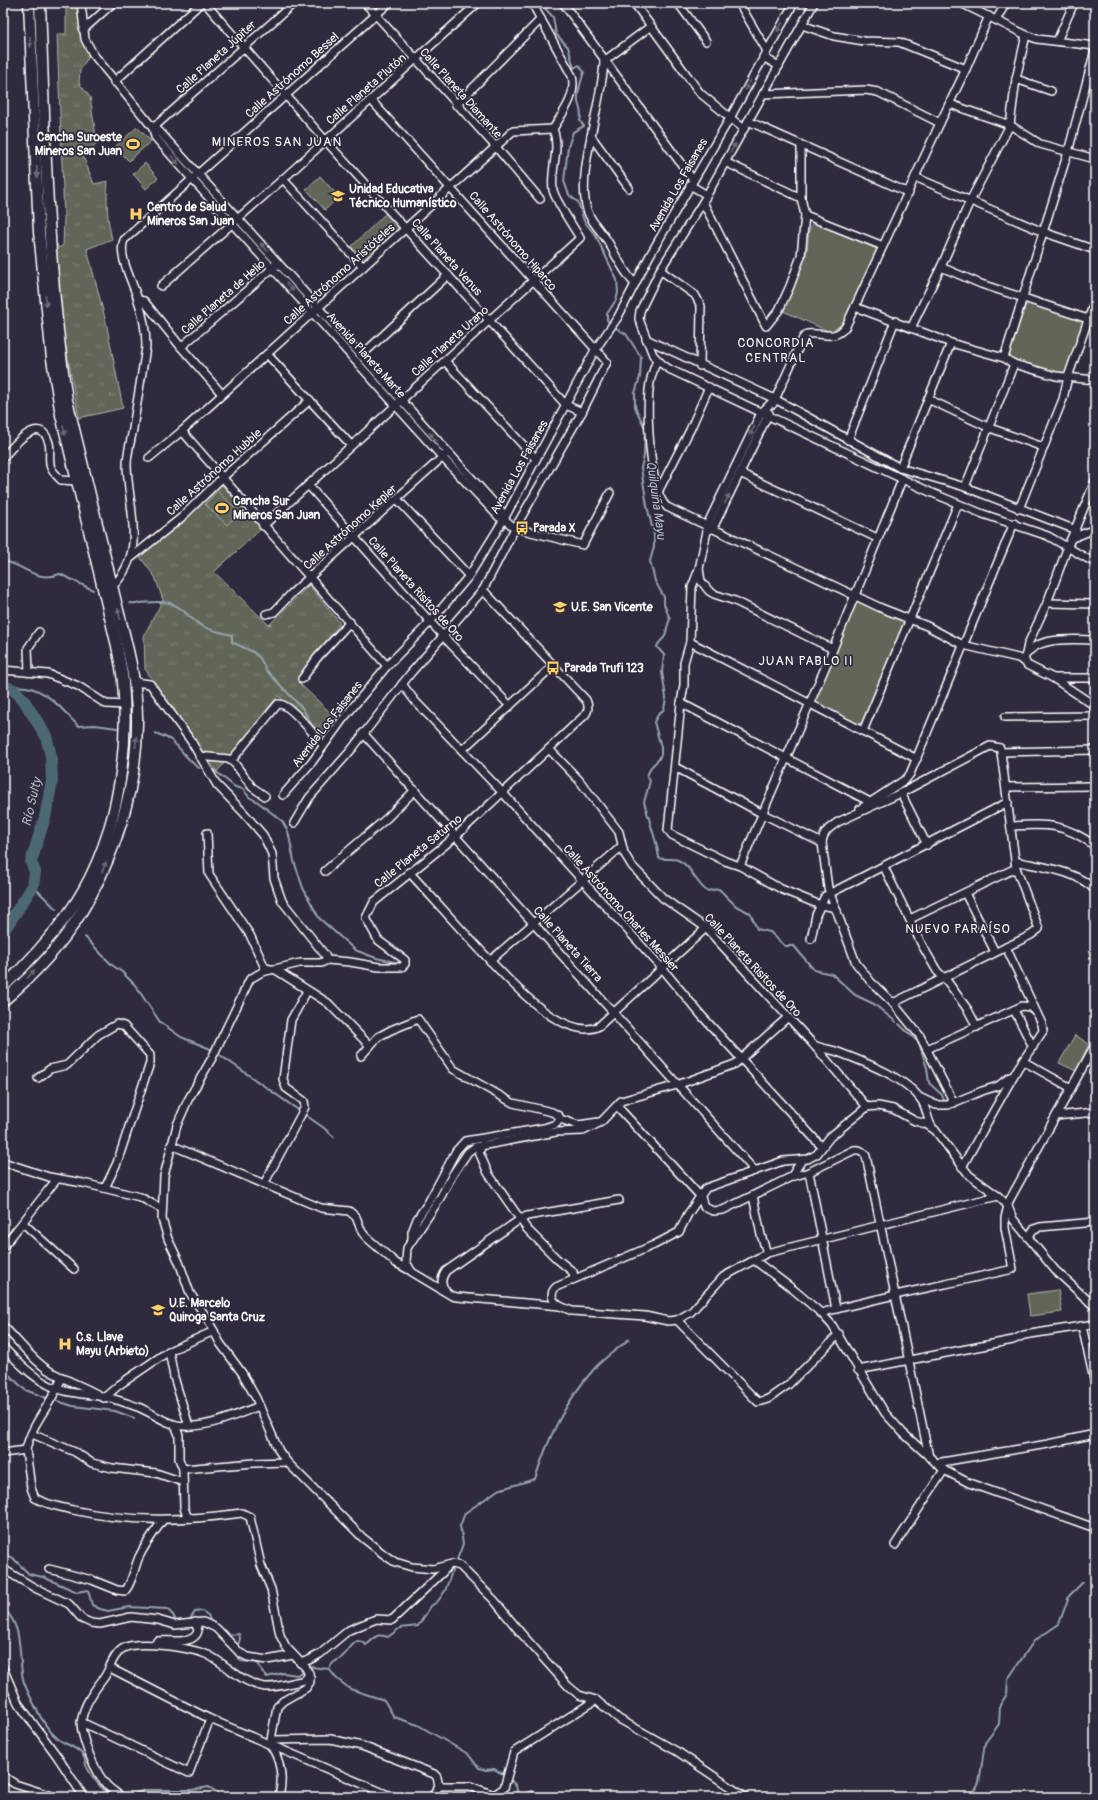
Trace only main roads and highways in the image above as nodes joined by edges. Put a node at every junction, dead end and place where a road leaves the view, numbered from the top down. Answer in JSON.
{"nodes":[{"id":1,"x":28,"y":3,"type":"edge"},
{"id":2,"x":40,"y":3,"type":"edge"},
{"id":3,"x":3,"y":986,"type":"edge"},
{"id":4,"x":3,"y":1001,"type":"edge"}],
"edges":[{"from":1,"to":3,"type":"highway","one_way":true},
{"from":4,"to":2,"type":"highway","one_way":true}]}
